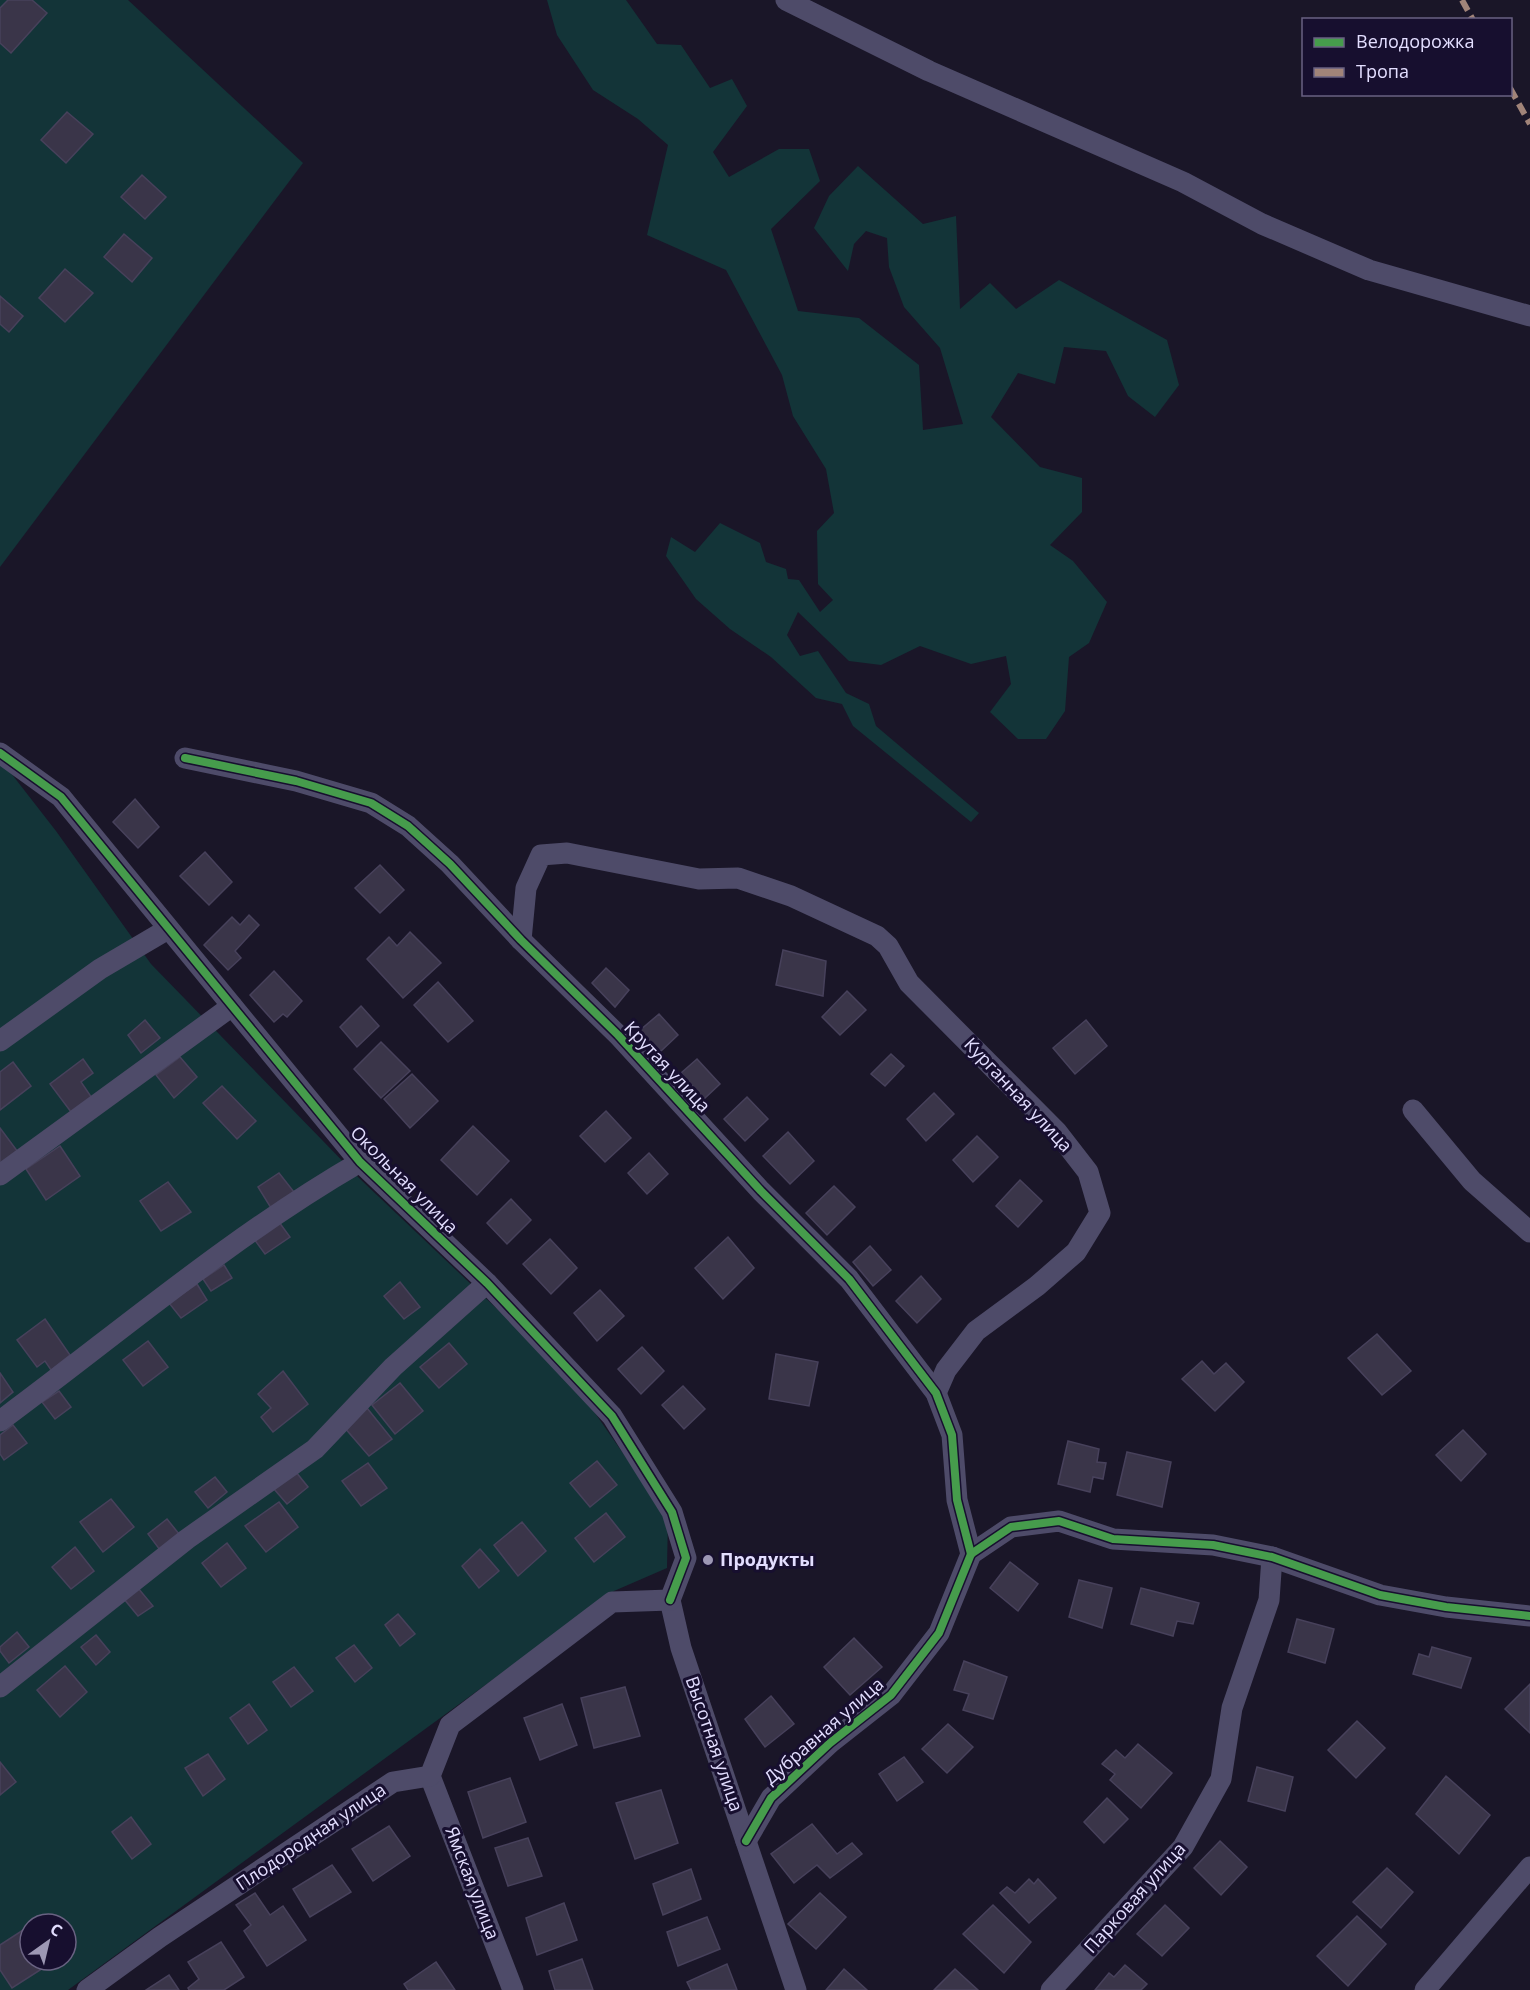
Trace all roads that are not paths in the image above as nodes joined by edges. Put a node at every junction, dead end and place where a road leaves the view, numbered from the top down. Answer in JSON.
{"nodes":[{"id":1,"x":786,"y":0,"type":"edge"},
{"id":2,"x":1530,"y":316,"type":"edge"},
{"id":3,"x":0,"y":753,"type":"edge"},
{"id":4,"x":185,"y":758,"type":"dead end"},
{"id":5,"x":168,"y":929,"type":"junction"},
{"id":6,"x":521,"y":940,"type":"junction"},
{"id":7,"x":232,"y":1006,"type":"junction"},
{"id":8,"x":0,"y":1041,"type":"edge"},
{"id":9,"x":1413,"y":1110,"type":"dead end"},
{"id":10,"x":360,"y":1162,"type":"junction"},
{"id":11,"x":0,"y":1175,"type":"edge"},
{"id":12,"x":1530,"y":1232,"type":"edge"},
{"id":13,"x":487,"y":1283,"type":"junction"},
{"id":14,"x":936,"y":1393,"type":"junction"},
{"id":15,"x":0,"y":1421,"type":"edge"},
{"id":16,"x":971,"y":1554,"type":"junction"},
{"id":17,"x":1272,"y":1557,"type":"junction"},
{"id":18,"x":670,"y":1600,"type":"junction"},
{"id":19,"x":1530,"y":1616,"type":"edge"},
{"id":20,"x":0,"y":1687,"type":"edge"},
{"id":21,"x":430,"y":1776,"type":"junction"},
{"id":22,"x":746,"y":1841,"type":"junction"},
{"id":23,"x":1530,"y":1867,"type":"edge"},
{"id":24,"x":87,"y":1990,"type":"edge"},
{"id":25,"x":513,"y":1990,"type":"edge"},
{"id":26,"x":796,"y":1990,"type":"edge"},
{"id":27,"x":1051,"y":1990,"type":"edge"},
{"id":28,"x":1425,"y":1990,"type":"edge"}],
"edges":[{"from":1,"to":2,"type":"street"},
{"from":3,"to":5,"type":"street","name":"Окольная улица"},
{"from":4,"to":6,"type":"street","name":"Крутая улица"},
{"from":5,"to":7,"type":"street","name":"Окольная улица"},
{"from":5,"to":8,"type":"street"},
{"from":6,"to":14,"type":"street","name":"Крутая улица"},
{"from":6,"to":14,"type":"street","name":"Курганная улица"},
{"from":7,"to":10,"type":"street","name":"Окольная улица"},
{"from":7,"to":11,"type":"street"},
{"from":9,"to":12,"type":"street"},
{"from":10,"to":13,"type":"street","name":"Окольная улица"},
{"from":10,"to":15,"type":"street"},
{"from":13,"to":18,"type":"street","name":"Окольная улица"},
{"from":13,"to":20,"type":"street"},
{"from":14,"to":16,"type":"street","name":"Крутая улица"},
{"from":16,"to":17,"type":"street"},
{"from":16,"to":22,"type":"street","name":"Дубравная улица"},
{"from":17,"to":19,"type":"street"},
{"from":17,"to":27,"type":"street","name":"Парковая улица"},
{"from":18,"to":21,"type":"street"},
{"from":18,"to":22,"type":"street","name":"Высотная улица"},
{"from":21,"to":24,"type":"street","name":"Плодородная улица"},
{"from":21,"to":25,"type":"street","name":"Ямская улица"},
{"from":22,"to":26,"type":"street","name":"Высотная улица"},
{"from":23,"to":28,"type":"street"}]}
